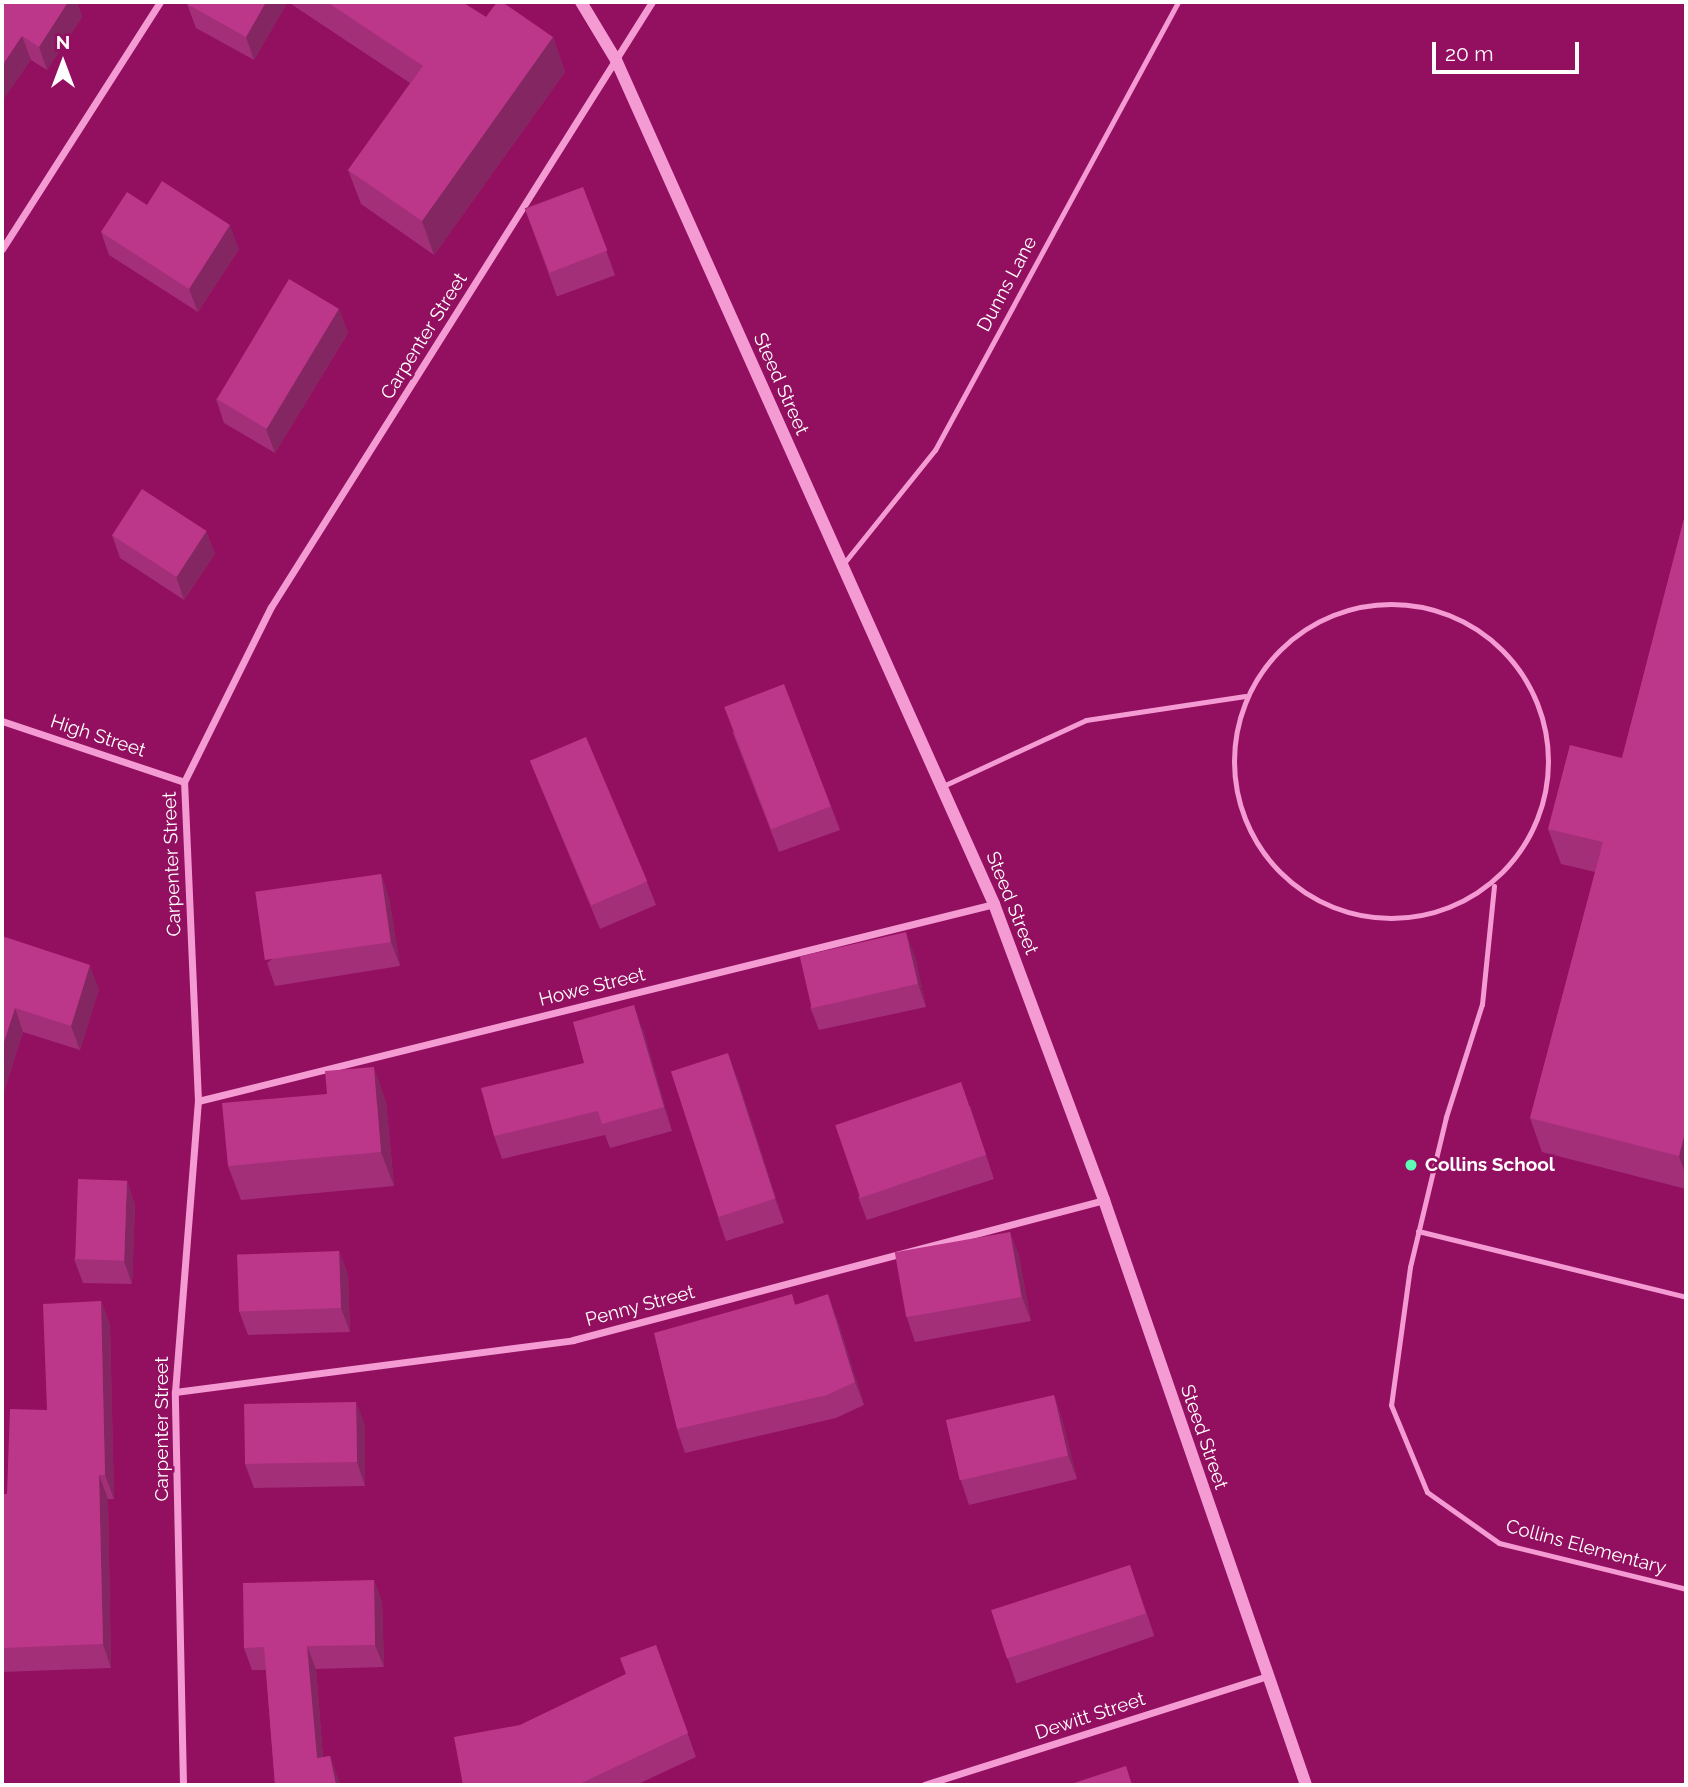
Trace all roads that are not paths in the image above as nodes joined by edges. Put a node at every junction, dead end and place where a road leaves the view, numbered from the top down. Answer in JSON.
{"nodes":[{"id":1,"x":160,"y":2,"type":"edge"},
{"id":2,"x":581,"y":2,"type":"edge"},
{"id":3,"x":652,"y":2,"type":"edge"},
{"id":4,"x":1178,"y":2,"type":"edge"},
{"id":5,"x":617,"y":60,"type":"junction"},
{"id":6,"x":2,"y":248,"type":"edge"},
{"id":7,"x":841,"y":566,"type":"junction"},
{"id":8,"x":1245,"y":696,"type":"junction"},
{"id":9,"x":2,"y":721,"type":"edge"},
{"id":10,"x":184,"y":782,"type":"junction"},
{"id":11,"x":941,"y":787,"type":"junction"},
{"id":12,"x":1494,"y":887,"type":"junction"},
{"id":13,"x":994,"y":904,"type":"junction"},
{"id":14,"x":198,"y":1101,"type":"junction"},
{"id":15,"x":1104,"y":1200,"type":"junction"},
{"id":16,"x":1419,"y":1231,"type":"junction"},
{"id":17,"x":1686,"y":1297,"type":"edge"},
{"id":18,"x":175,"y":1392,"type":"junction"},
{"id":19,"x":1686,"y":1589,"type":"edge"},
{"id":20,"x":1265,"y":1677,"type":"junction"},
{"id":21,"x":183,"y":1785,"type":"edge"},
{"id":22,"x":924,"y":1785,"type":"edge"},
{"id":23,"x":1306,"y":1785,"type":"edge"}],
"edges":[{"from":1,"to":6,"type":"street"},
{"from":2,"to":5,"type":"street","name":"Steed Street"},
{"from":3,"to":5,"type":"street","name":"Carpenter Street"},
{"from":4,"to":7,"type":"lane","name":"Dunns Lane"},
{"from":5,"to":7,"type":"street","name":"Steed Street"},
{"from":5,"to":10,"type":"street","name":"Carpenter Street"},
{"from":7,"to":11,"type":"street","name":"Steed Street"},
{"from":8,"to":11,"type":"lane"},
{"from":8,"to":12,"type":"lane","name":"Collins Elementary"},
{"from":8,"to":12,"type":"lane","name":"Collins Elementary"},
{"from":9,"to":10,"type":"street","name":"High Street"},
{"from":10,"to":14,"type":"street","name":"Carpenter Street"},
{"from":11,"to":13,"type":"street","name":"Steed Street"},
{"from":12,"to":16,"type":"lane","name":"Collins Elementary"},
{"from":13,"to":14,"type":"street","name":"Howe Street"},
{"from":13,"to":15,"type":"street","name":"Steed Street"},
{"from":14,"to":18,"type":"street","name":"Carpenter Street"},
{"from":15,"to":18,"type":"street","name":"Penny Street"},
{"from":15,"to":20,"type":"street","name":"Steed Street"},
{"from":16,"to":17,"type":"lane"},
{"from":16,"to":19,"type":"lane","name":"Collins Elementary"},
{"from":18,"to":21,"type":"street","name":"Carpenter Street"},
{"from":20,"to":22,"type":"street","name":"Dewitt Street"},
{"from":20,"to":23,"type":"street","name":"Steed Street"}]}
